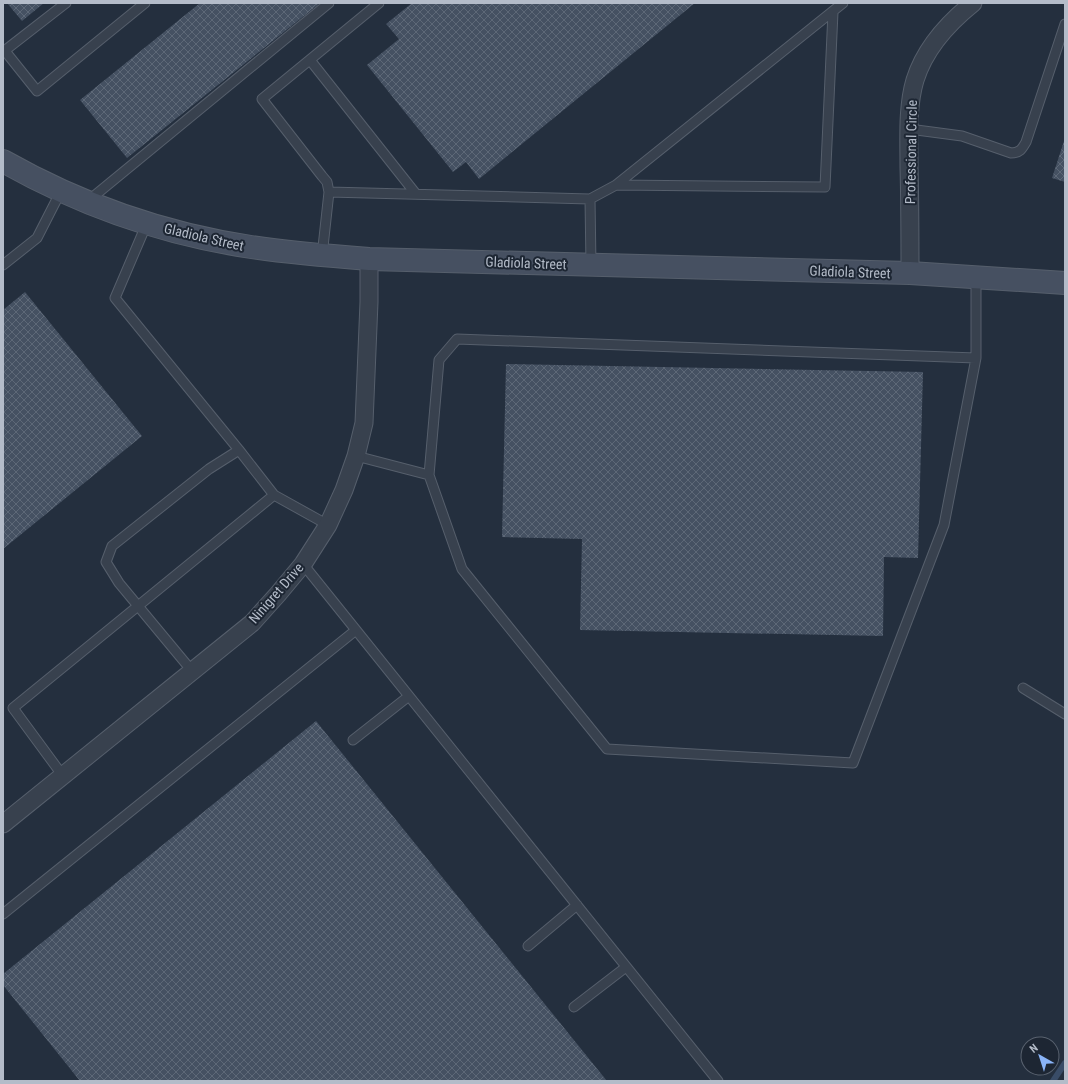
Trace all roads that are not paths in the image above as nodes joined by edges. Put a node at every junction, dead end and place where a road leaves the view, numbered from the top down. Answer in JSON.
{"nodes":[{"id":1,"x":66,"y":3,"type":"edge"},
{"id":2,"x":145,"y":3,"type":"edge"},
{"id":3,"x":329,"y":3,"type":"edge"},
{"id":4,"x":379,"y":3,"type":"edge"},
{"id":5,"x":843,"y":3,"type":"edge"},
{"id":6,"x":969,"y":4,"type":"edge"},
{"id":7,"x":833,"y":12,"type":"junction"},
{"id":8,"x":1065,"y":24,"type":"edge"},
{"id":9,"x":4,"y":51,"type":"edge"},
{"id":10,"x":310,"y":60,"type":"junction"},
{"id":11,"x":909,"y":129,"type":"junction"},
{"id":12,"x":3,"y":160,"type":"edge"},
{"id":13,"x":616,"y":185,"type":"junction"},
{"id":14,"x":61,"y":190,"type":"junction"},
{"id":15,"x":329,"y":192,"type":"junction"},
{"id":16,"x":416,"y":194,"type":"junction"},
{"id":17,"x":590,"y":199,"type":"junction"},
{"id":18,"x":87,"y":202,"type":"junction"},
{"id":19,"x":147,"y":223,"type":"junction"},
{"id":20,"x":322,"y":256,"type":"junction"},
{"id":21,"x":369,"y":258,"type":"junction"},
{"id":22,"x":3,"y":265,"type":"edge"},
{"id":23,"x":591,"y":265,"type":"junction"},
{"id":24,"x":910,"y":274,"type":"junction"},
{"id":25,"x":976,"y":277,"type":"junction"},
{"id":26,"x":1065,"y":283,"type":"edge"},
{"id":27,"x":976,"y":358,"type":"junction"},
{"id":28,"x":239,"y":450,"type":"junction"},
{"id":29,"x":356,"y":456,"type":"junction"},
{"id":30,"x":429,"y":476,"type":"junction"},
{"id":31,"x":274,"y":495,"type":"junction"},
{"id":32,"x":328,"y":525,"type":"junction"},
{"id":33,"x":303,"y":564,"type":"junction"},
{"id":34,"x":138,"y":605,"type":"junction"},
{"id":35,"x":356,"y":630,"type":"junction"},
{"id":36,"x":192,"y":671,"type":"junction"},
{"id":37,"x":1023,"y":688,"type":"dead end"},
{"id":38,"x":409,"y":696,"type":"junction"},
{"id":39,"x":1065,"y":714,"type":"edge"},
{"id":40,"x":353,"y":740,"type":"dead end"},
{"id":41,"x":62,"y":776,"type":"junction"},
{"id":42,"x":3,"y":824,"type":"edge"},
{"id":43,"x":577,"y":905,"type":"junction"},
{"id":44,"x":3,"y":914,"type":"edge"},
{"id":45,"x":528,"y":946,"type":"dead end"},
{"id":46,"x":626,"y":967,"type":"junction"},
{"id":47,"x":574,"y":1007,"type":"dead end"},
{"id":48,"x":718,"y":1081,"type":"edge"}],
"edges":[{"from":1,"to":9,"type":"lane"},
{"from":2,"to":9,"type":"lane"},
{"from":3,"to":18,"type":"lane"},
{"from":4,"to":10,"type":"lane"},
{"from":5,"to":7,"type":"lane"},
{"from":6,"to":11,"type":"street","name":"Professional Circle"},
{"from":7,"to":13,"type":"lane"},
{"from":7,"to":13,"type":"lane"},
{"from":8,"to":11,"type":"lane"},
{"from":10,"to":15,"type":"lane"},
{"from":10,"to":16,"type":"lane"},
{"from":11,"to":24,"type":"street","name":"Professional Circle"},
{"from":12,"to":14,"type":"street","name":"Gladiola Street"},
{"from":13,"to":17,"type":"lane"},
{"from":14,"to":18,"type":"street","name":"Gladiola Street"},
{"from":14,"to":22,"type":"lane"},
{"from":15,"to":16,"type":"lane"},
{"from":15,"to":20,"type":"lane"},
{"from":16,"to":17,"type":"lane"},
{"from":17,"to":23,"type":"lane"},
{"from":18,"to":19,"type":"street","name":"Gladiola Street"},
{"from":19,"to":20,"type":"street","name":"Gladiola Street"},
{"from":19,"to":28,"type":"lane"},
{"from":20,"to":21,"type":"street","name":"Gladiola Street"},
{"from":21,"to":23,"type":"street","name":"Gladiola Street"},
{"from":21,"to":29,"type":"street","name":"Ninigret Drive"},
{"from":23,"to":24,"type":"street","name":"Gladiola Street"},
{"from":24,"to":25,"type":"street","name":"Gladiola Street"},
{"from":25,"to":26,"type":"street","name":"Gladiola Street"},
{"from":25,"to":27,"type":"lane"},
{"from":27,"to":30,"type":"lane"},
{"from":27,"to":30,"type":"lane"},
{"from":28,"to":31,"type":"lane"},
{"from":28,"to":34,"type":"lane"},
{"from":29,"to":30,"type":"lane"},
{"from":29,"to":32,"type":"street","name":"Ninigret Drive"},
{"from":31,"to":32,"type":"lane"},
{"from":31,"to":34,"type":"lane"},
{"from":32,"to":33,"type":"street","name":"Ninigret Drive"},
{"from":33,"to":35,"type":"lane"},
{"from":33,"to":36,"type":"street","name":"Ninigret Drive"},
{"from":34,"to":36,"type":"lane"},
{"from":34,"to":41,"type":"lane"},
{"from":35,"to":38,"type":"lane"},
{"from":35,"to":44,"type":"lane"},
{"from":36,"to":41,"type":"street","name":"Ninigret Drive"},
{"from":37,"to":39,"type":"lane"},
{"from":38,"to":40,"type":"lane"},
{"from":38,"to":43,"type":"lane"},
{"from":41,"to":42,"type":"street","name":"Ninigret Drive"},
{"from":43,"to":45,"type":"lane"},
{"from":43,"to":46,"type":"lane"},
{"from":46,"to":47,"type":"lane"},
{"from":46,"to":48,"type":"lane"}]}
